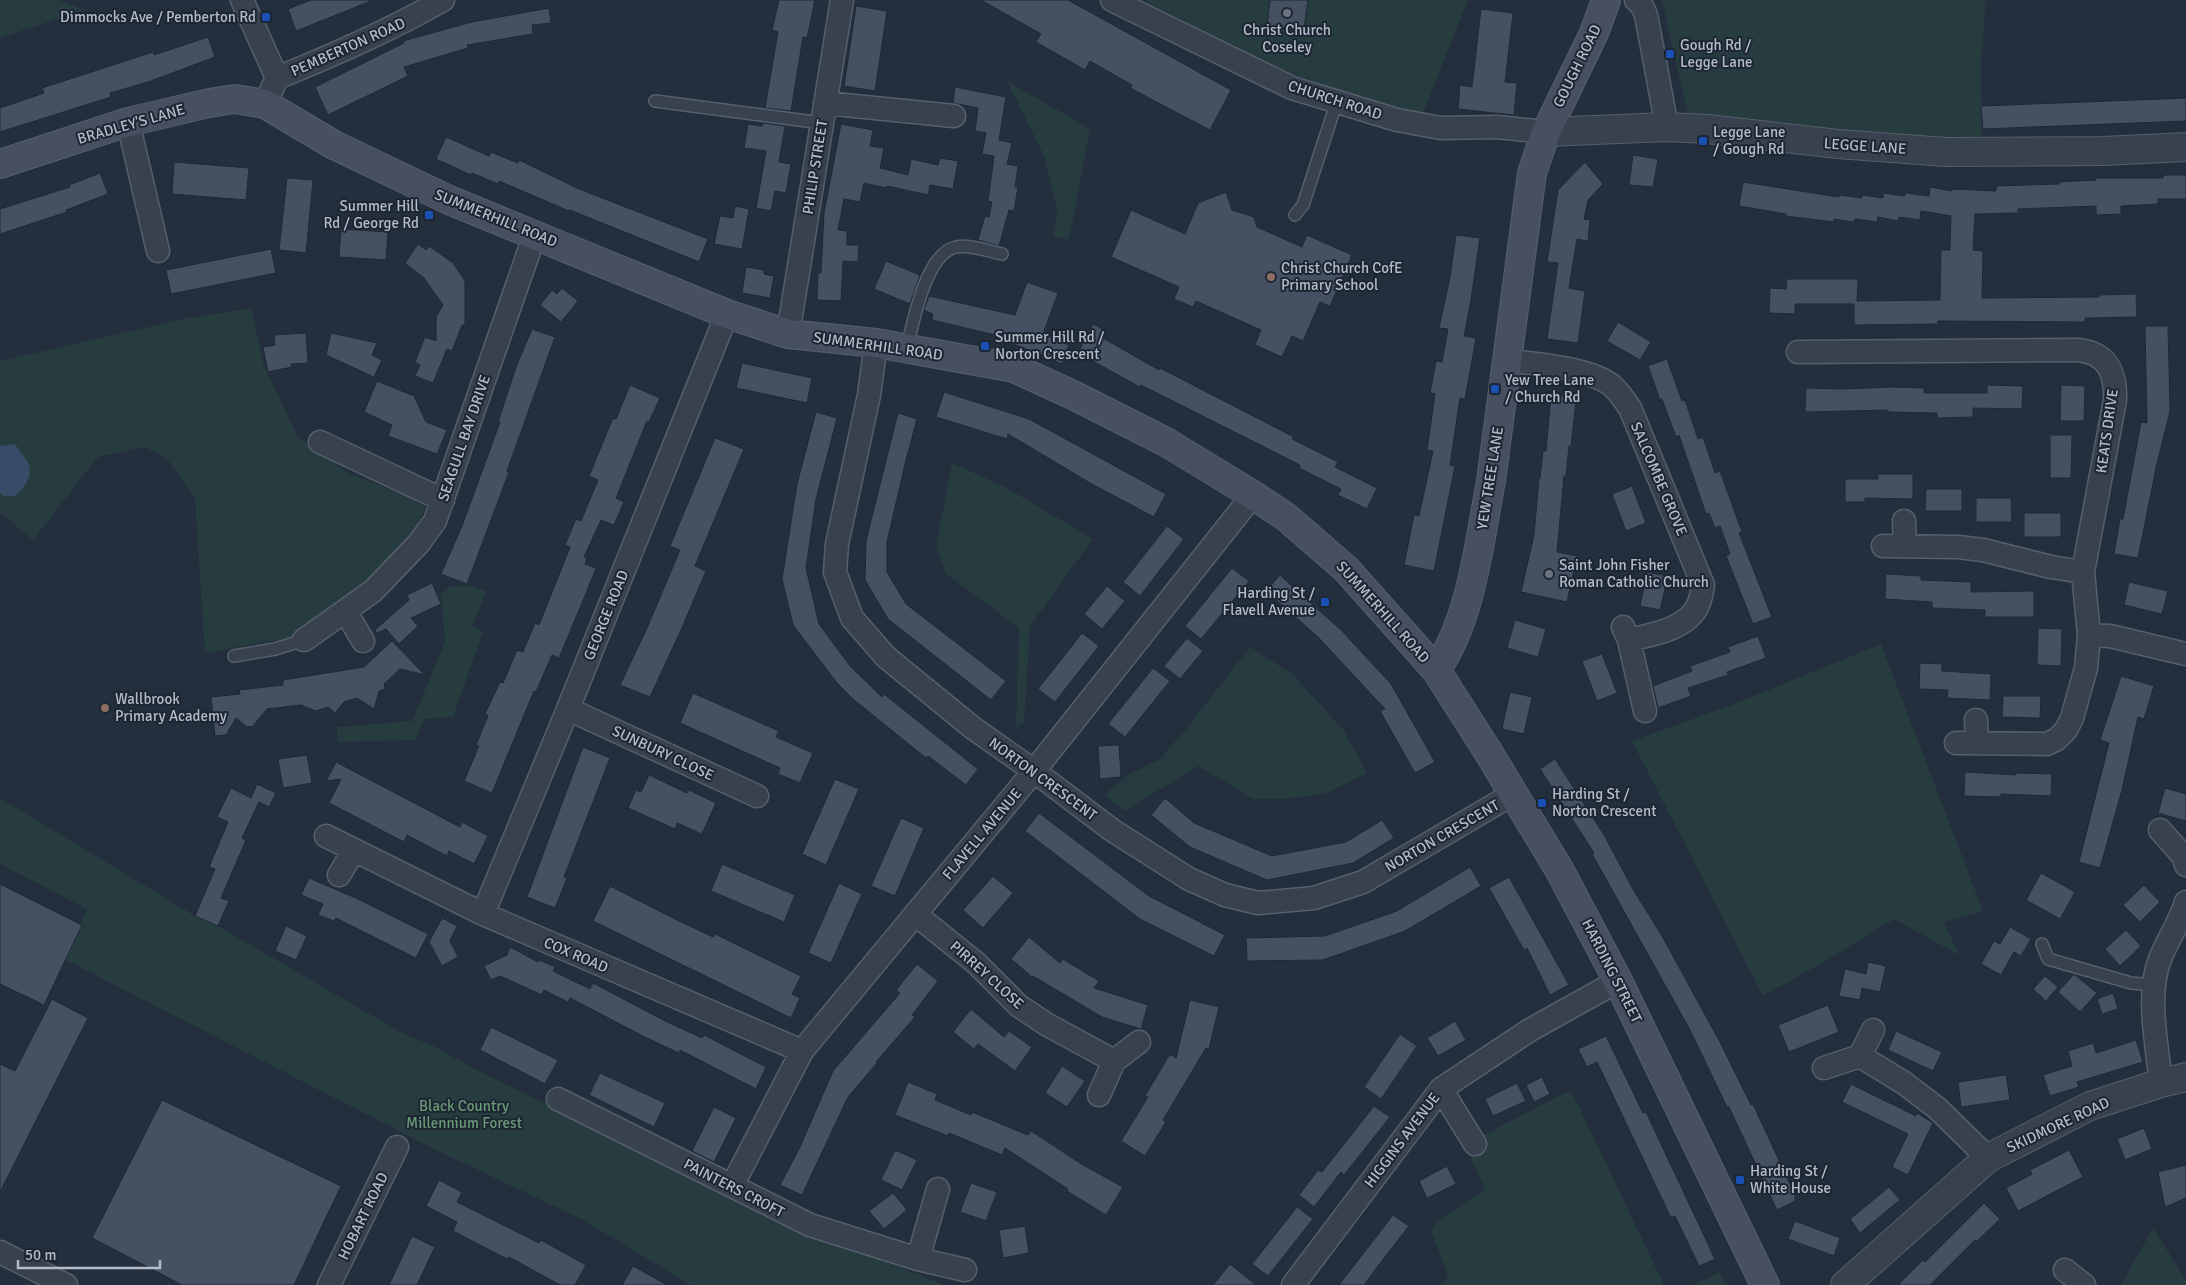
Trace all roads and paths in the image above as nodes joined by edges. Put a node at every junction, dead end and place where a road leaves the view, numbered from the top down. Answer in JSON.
{"nodes":[{"id":1,"x":242,"y":0,"type":"edge"},
{"id":2,"x":443,"y":0,"type":"edge"},
{"id":3,"x":842,"y":0,"type":"edge"},
{"id":4,"x":1112,"y":0,"type":"edge"},
{"id":5,"x":1606,"y":0,"type":"edge"},
{"id":6,"x":1636,"y":0,"type":"edge"},
{"id":7,"x":277,"y":78,"type":"junction"},
{"id":8,"x":654,"y":101,"type":"dead end"},
{"id":9,"x":1337,"y":101,"type":"junction"},
{"id":10,"x":264,"y":104,"type":"junction"},
{"id":11,"x":824,"y":113,"type":"junction"},
{"id":12,"x":128,"y":122,"type":"junction"},
{"id":13,"x":941,"y":122,"type":"dead end"},
{"id":14,"x":1667,"y":127,"type":"junction"},
{"id":15,"x":1546,"y":132,"type":"junction"},
{"id":16,"x":2186,"y":147,"type":"edge"},
{"id":17,"x":0,"y":164,"type":"edge"},
{"id":18,"x":1295,"y":215,"type":"dead end"},
{"id":19,"x":535,"y":234,"type":"junction"},
{"id":20,"x":158,"y":251,"type":"dead end"},
{"id":21,"x":1002,"y":254,"type":"dead end"},
{"id":22,"x":727,"y":314,"type":"junction"},
{"id":23,"x":788,"y":334,"type":"junction"},
{"id":24,"x":876,"y":343,"type":"junction"},
{"id":25,"x":1809,"y":346,"type":"dead end"},
{"id":26,"x":907,"y":348,"type":"junction"},
{"id":27,"x":1507,"y":360,"type":"junction"},
{"id":28,"x":320,"y":442,"type":"dead end"},
{"id":29,"x":1253,"y":495,"type":"junction"},
{"id":30,"x":443,"y":500,"type":"junction"},
{"id":31,"x":1904,"y":521,"type":"dead end"},
{"id":32,"x":1883,"y":546,"type":"dead end"},
{"id":33,"x":1905,"y":546,"type":"junction"},
{"id":34,"x":2082,"y":572,"type":"junction"},
{"id":35,"x":346,"y":612,"type":"junction"},
{"id":36,"x":2089,"y":635,"type":"junction"},
{"id":37,"x":304,"y":640,"type":"joint"},
{"id":38,"x":363,"y":641,"type":"dead end"},
{"id":39,"x":2186,"y":654,"type":"edge"},
{"id":40,"x":234,"y":656,"type":"dead end"},
{"id":41,"x":1436,"y":670,"type":"junction"},
{"id":42,"x":568,"y":710,"type":"junction"},
{"id":43,"x":1645,"y":711,"type":"dead end"},
{"id":44,"x":1976,"y":720,"type":"dead end"},
{"id":45,"x":1034,"y":771,"type":"junction"},
{"id":46,"x":1513,"y":794,"type":"junction"},
{"id":47,"x":757,"y":796,"type":"dead end"},
{"id":48,"x":2160,"y":830,"type":"dead end"},
{"id":49,"x":326,"y":836,"type":"dead end"},
{"id":50,"x":354,"y":850,"type":"junction"},
{"id":51,"x":2185,"y":858,"type":"edge"},
{"id":52,"x":339,"y":875,"type":"dead end"},
{"id":53,"x":2186,"y":902,"type":"edge"},
{"id":54,"x":482,"y":914,"type":"junction"},
{"id":55,"x":915,"y":914,"type":"junction"},
{"id":56,"x":2042,"y":944,"type":"dead end"},
{"id":57,"x":1618,"y":981,"type":"junction"},
{"id":58,"x":2154,"y":985,"type":"junction"},
{"id":59,"x":1872,"y":1030,"type":"dead end"},
{"id":60,"x":1139,"y":1042,"type":"dead end"},
{"id":61,"x":802,"y":1051,"type":"junction"},
{"id":62,"x":1860,"y":1056,"type":"junction"},
{"id":63,"x":1114,"y":1061,"type":"junction"},
{"id":64,"x":1824,"y":1068,"type":"dead end"},
{"id":65,"x":2173,"y":1080,"type":"edge"},
{"id":66,"x":1441,"y":1089,"type":"junction"},
{"id":67,"x":1099,"y":1095,"type":"dead end"},
{"id":68,"x":558,"y":1099,"type":"dead end"},
{"id":69,"x":1475,"y":1144,"type":"dead end"},
{"id":70,"x":397,"y":1147,"type":"dead end"},
{"id":71,"x":1988,"y":1158,"type":"junction"},
{"id":72,"x":732,"y":1186,"type":"junction"},
{"id":73,"x":938,"y":1189,"type":"dead end"},
{"id":74,"x":1,"y":1254,"type":"edge"},
{"id":75,"x":918,"y":1260,"type":"junction"},
{"id":76,"x":965,"y":1270,"type":"dead end"},
{"id":77,"x":2065,"y":1270,"type":"dead end"},
{"id":78,"x":66,"y":1285,"type":"edge"},
{"id":79,"x":329,"y":1285,"type":"edge"},
{"id":80,"x":1293,"y":1285,"type":"edge"},
{"id":81,"x":1765,"y":1285,"type":"edge"},
{"id":82,"x":1845,"y":1285,"type":"edge"},
{"id":83,"x":2084,"y":1285,"type":"edge"}],
"edges":[{"from":1,"to":7,"type":"street"},
{"from":2,"to":7,"type":"street","name":"PEMBERTON ROAD"},
{"from":3,"to":11,"type":"street","name":"PHILIP STREET"},
{"from":4,"to":9,"type":"street","name":"CHURCH ROAD"},
{"from":5,"to":15,"type":"main road","name":"GOUGH ROAD"},
{"from":6,"to":14,"type":"street"},
{"from":7,"to":10,"type":"street","name":"PEMBERTON ROAD"},
{"from":8,"to":11,"type":"lane"},
{"from":9,"to":15,"type":"street","name":"CHURCH ROAD"},
{"from":9,"to":18,"type":"lane"},
{"from":10,"to":12,"type":"main road","name":"BRADLEY'S LANE"},
{"from":10,"to":19,"type":"main road","name":"SUMMERHILL ROAD"},
{"from":11,"to":13,"type":"street"},
{"from":11,"to":23,"type":"street","name":"PHILIP STREET"},
{"from":12,"to":17,"type":"main road","name":"BRADLEY'S LANE"},
{"from":12,"to":20,"type":"street"},
{"from":14,"to":15,"type":"street","name":"LEGGE LANE"},
{"from":14,"to":16,"type":"street","name":"LEGGE LANE"},
{"from":15,"to":27,"type":"main road","name":"YEW TREE LANE"},
{"from":19,"to":22,"type":"main road","name":"SUMMERHILL ROAD"},
{"from":19,"to":30,"type":"street","name":"SEAGULL BAY DRIVE"},
{"from":21,"to":26,"type":"lane"},
{"from":22,"to":23,"type":"main road","name":"SUMMERHILL ROAD"},
{"from":22,"to":42,"type":"street","name":"GEORGE ROAD"},
{"from":23,"to":24,"type":"main road","name":"SUMMERHILL ROAD"},
{"from":24,"to":26,"type":"main road","name":"SUMMERHILL ROAD"},
{"from":24,"to":45,"type":"street","name":"NORTON CRESCENT"},
{"from":25,"to":34,"type":"street","name":"KEATS DRIVE"},
{"from":26,"to":29,"type":"main road","name":"SUMMERHILL ROAD"},
{"from":27,"to":41,"type":"main road","name":"YEW TREE LANE"},
{"from":27,"to":43,"type":"street","name":"SALCOMBE GROVE"},
{"from":28,"to":30,"type":"street"},
{"from":29,"to":41,"type":"main road","name":"SUMMERHILL ROAD"},
{"from":29,"to":45,"type":"street","name":"FLAVELL AVENUE"},
{"from":30,"to":35,"type":"street","name":"SEAGULL BAY DRIVE"},
{"from":31,"to":33,"type":"street"},
{"from":32,"to":33,"type":"street"},
{"from":33,"to":34,"type":"street"},
{"from":34,"to":36,"type":"street","name":"KEATS DRIVE"},
{"from":35,"to":37,"type":"street","name":"SEAGULL BAY DRIVE"},
{"from":35,"to":38,"type":"street"},
{"from":36,"to":39,"type":"street"},
{"from":36,"to":44,"type":"street","name":"KEATS DRIVE"},
{"from":37,"to":40,"type":"lane"},
{"from":41,"to":46,"type":"main road","name":"HARDING STREET"},
{"from":42,"to":47,"type":"street","name":"SUNBURY CLOSE"},
{"from":42,"to":54,"type":"street","name":"GEORGE ROAD"},
{"from":45,"to":46,"type":"street","name":"NORTON CRESCENT"},
{"from":45,"to":55,"type":"street","name":"FLAVELL AVENUE"},
{"from":46,"to":57,"type":"main road","name":"HARDING STREET"},
{"from":48,"to":51,"type":"street"},
{"from":49,"to":50,"type":"street","name":"COX ROAD"},
{"from":50,"to":52,"type":"street"},
{"from":50,"to":54,"type":"street","name":"COX ROAD"},
{"from":53,"to":58,"type":"street"},
{"from":54,"to":61,"type":"street","name":"COX ROAD"},
{"from":55,"to":61,"type":"street","name":"FLAVELL AVENUE"},
{"from":55,"to":63,"type":"street","name":"PIRREY CLOSE"},
{"from":56,"to":58,"type":"lane"},
{"from":57,"to":66,"type":"street","name":"HIGGINS AVENUE"},
{"from":57,"to":81,"type":"main road","name":"HARDING STREET"},
{"from":58,"to":65,"type":"street"},
{"from":59,"to":62,"type":"street"},
{"from":60,"to":63,"type":"street"},
{"from":61,"to":72,"type":"street","name":"FLAVELL AVENUE"},
{"from":62,"to":64,"type":"street"},
{"from":62,"to":71,"type":"street","name":"SKIDMORE ROAD"},
{"from":63,"to":67,"type":"street"},
{"from":65,"to":71,"type":"street","name":"SKIDMORE ROAD"},
{"from":66,"to":69,"type":"street"},
{"from":66,"to":80,"type":"street","name":"HIGGINS AVENUE"},
{"from":68,"to":72,"type":"street","name":"PAINTERS CROFT"},
{"from":70,"to":79,"type":"street","name":"HOBART ROAD"},
{"from":71,"to":82,"type":"street","name":"SKIDMORE ROAD"},
{"from":72,"to":75,"type":"street","name":"PAINTERS CROFT"},
{"from":73,"to":75,"type":"street"},
{"from":74,"to":78,"type":"street"},
{"from":75,"to":76,"type":"street","name":"PAINTERS CROFT"},
{"from":77,"to":83,"type":"street"}]}
